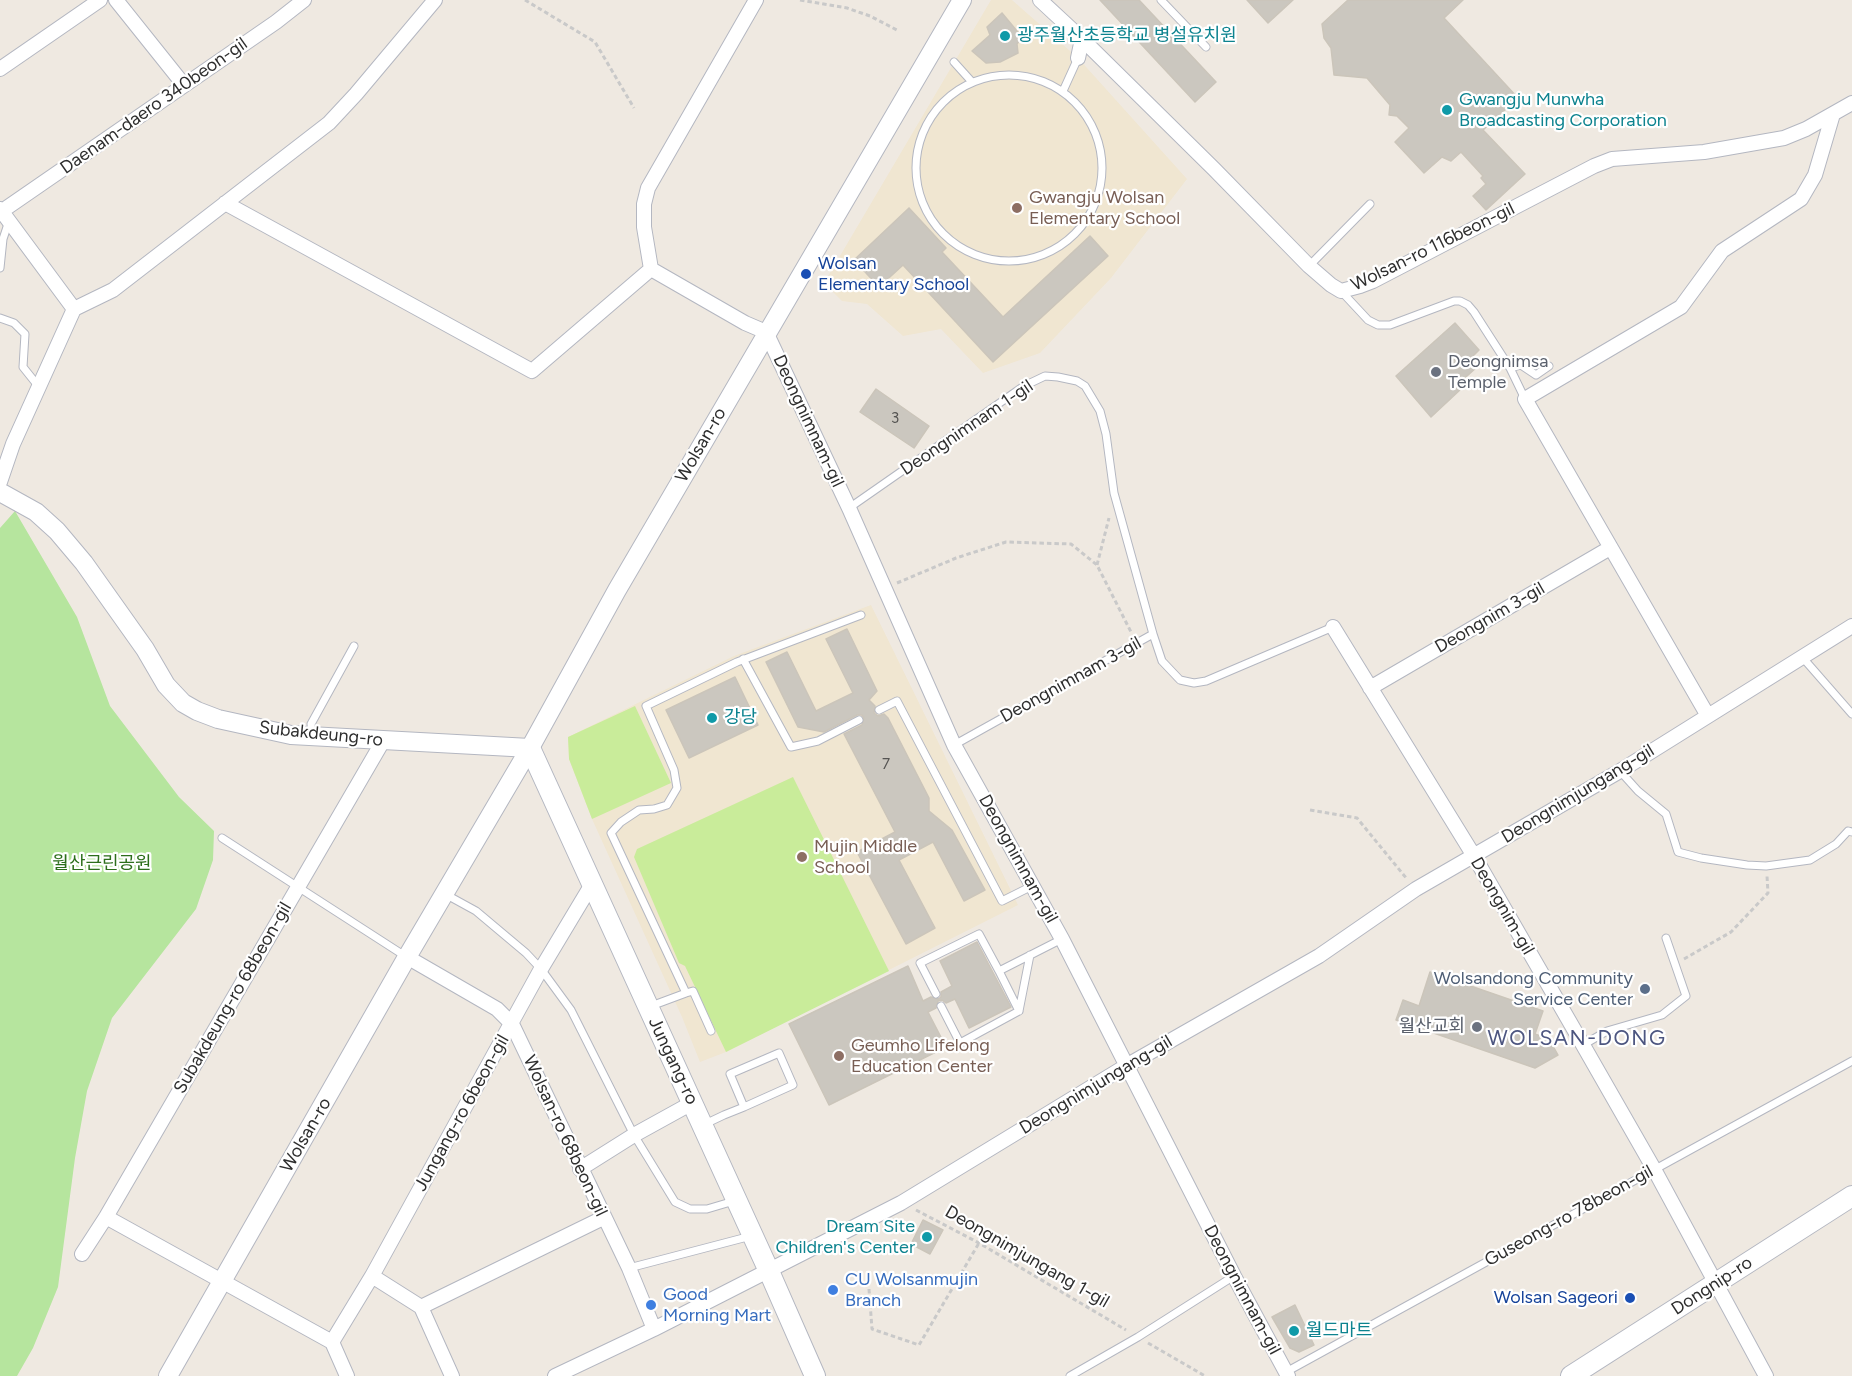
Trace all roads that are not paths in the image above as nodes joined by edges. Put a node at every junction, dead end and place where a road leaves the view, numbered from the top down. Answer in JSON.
{"nodes":[{"id":1,"x":100,"y":0,"type":"edge"},
{"id":2,"x":116,"y":0,"type":"edge"},
{"id":3,"x":304,"y":0,"type":"edge"},
{"id":4,"x":435,"y":0,"type":"edge"},
{"id":5,"x":756,"y":0,"type":"edge"},
{"id":6,"x":962,"y":0,"type":"edge"},
{"id":7,"x":1040,"y":0,"type":"edge"},
{"id":8,"x":1161,"y":0,"type":"edge"},
{"id":9,"x":1082,"y":39,"type":"junction"},
{"id":10,"x":1206,"y":47,"type":"dead end"},
{"id":11,"x":1078,"y":58,"type":"joint"},
{"id":12,"x":954,"y":62,"type":"dead end"},
{"id":13,"x":0,"y":69,"type":"edge"},
{"id":14,"x":972,"y":82,"type":"junction"},
{"id":15,"x":184,"y":86,"type":"junction"},
{"id":16,"x":1063,"y":91,"type":"junction"},
{"id":17,"x":1852,"y":103,"type":"edge"},
{"id":18,"x":1833,"y":114,"type":"junction"},
{"id":19,"x":225,"y":203,"type":"junction"},
{"id":20,"x":1370,"y":204,"type":"dead end"},
{"id":21,"x":3,"y":217,"type":"edge"},
{"id":22,"x":1309,"y":266,"type":"junction"},
{"id":23,"x":0,"y":268,"type":"edge"},
{"id":24,"x":651,"y":269,"type":"junction"},
{"id":25,"x":1341,"y":291,"type":"junction"},
{"id":26,"x":74,"y":309,"type":"junction"},
{"id":27,"x":0,"y":318,"type":"edge"},
{"id":28,"x":766,"y":332,"type":"junction"},
{"id":29,"x":1549,"y":366,"type":"dead end"},
{"id":30,"x":1510,"y":368,"type":"junction"},
{"id":31,"x":39,"y":387,"type":"junction"},
{"id":32,"x":1525,"y":399,"type":"junction"},
{"id":33,"x":0,"y":482,"type":"edge"},
{"id":34,"x":0,"y":492,"type":"edge"},
{"id":35,"x":849,"y":508,"type":"junction"},
{"id":36,"x":1610,"y":549,"type":"junction"},
{"id":37,"x":861,"y":615,"type":"dead end"},
{"id":38,"x":1852,"y":626,"type":"edge"},
{"id":39,"x":1333,"y":627,"type":"joint"},
{"id":40,"x":1153,"y":634,"type":"junction"},
{"id":41,"x":354,"y":646,"type":"dead end"},
{"id":42,"x":1803,"y":658,"type":"junction"},
{"id":43,"x":743,"y":659,"type":"junction"},
{"id":44,"x":1370,"y":688,"type":"junction"},
{"id":45,"x":879,"y":710,"type":"dead end"},
{"id":46,"x":1852,"y":714,"type":"edge"},
{"id":47,"x":1708,"y":716,"type":"junction"},
{"id":48,"x":859,"y":720,"type":"dead end"},
{"id":49,"x":313,"y":737,"type":"junction"},
{"id":50,"x":383,"y":741,"type":"junction"},
{"id":51,"x":954,"y":745,"type":"junction"},
{"id":52,"x":530,"y":748,"type":"junction"},
{"id":53,"x":1620,"y":771,"type":"junction"},
{"id":54,"x":1852,"y":832,"type":"edge"},
{"id":55,"x":222,"y":838,"type":"dead end"},
{"id":56,"x":1474,"y":856,"type":"junction"},
{"id":57,"x":592,"y":884,"type":"junction"},
{"id":58,"x":1032,"y":885,"type":"junction"},
{"id":59,"x":298,"y":888,"type":"junction"},
{"id":60,"x":445,"y":894,"type":"junction"},
{"id":61,"x":1666,"y":938,"type":"dead end"},
{"id":62,"x":1062,"y":939,"type":"junction"},
{"id":63,"x":1030,"y":955,"type":"junction"},
{"id":64,"x":407,"y":957,"type":"junction"},
{"id":65,"x":541,"y":969,"type":"junction"},
{"id":66,"x":999,"y":971,"type":"junction"},
{"id":67,"x":686,"y":993,"type":"junction"},
{"id":68,"x":936,"y":994,"type":"dead end"},
{"id":69,"x":941,"y":1006,"type":"dead end"},
{"id":70,"x":648,"y":1007,"type":"junction"},
{"id":71,"x":1019,"y":1011,"type":"junction"},
{"id":72,"x":512,"y":1024,"type":"junction"},
{"id":73,"x":711,"y":1031,"type":"dead end"},
{"id":74,"x":1583,"y":1045,"type":"junction"},
{"id":75,"x":1852,"y":1061,"type":"edge"},
{"id":76,"x":1126,"y":1066,"type":"junction"},
{"id":77,"x":692,"y":1103,"type":"junction"},
{"id":78,"x":744,"y":1107,"type":"junction"},
{"id":79,"x":702,"y":1125,"type":"junction"},
{"id":80,"x":634,"y":1135,"type":"junction"},
{"id":81,"x":580,"y":1169,"type":"junction"},
{"id":82,"x":1654,"y":1169,"type":"junction"},
{"id":83,"x":1852,"y":1196,"type":"edge"},
{"id":84,"x":737,"y":1200,"type":"junction"},
{"id":85,"x":106,"y":1217,"type":"junction"},
{"id":86,"x":603,"y":1218,"type":"junction"},
{"id":87,"x":753,"y":1235,"type":"junction"},
{"id":88,"x":81,"y":1254,"type":"dead end"},
{"id":89,"x":628,"y":1268,"type":"junction"},
{"id":90,"x":768,"y":1269,"type":"junction"},
{"id":91,"x":372,"y":1276,"type":"junction"},
{"id":92,"x":1234,"y":1276,"type":"junction"},
{"id":93,"x":222,"y":1283,"type":"junction"},
{"id":94,"x":1716,"y":1284,"type":"junction"},
{"id":95,"x":421,"y":1307,"type":"junction"},
{"id":96,"x":654,"y":1329,"type":"junction"},
{"id":97,"x":332,"y":1342,"type":"junction"},
{"id":98,"x":1287,"y":1374,"type":"edge"},
{"id":99,"x":168,"y":1376,"type":"edge"},
{"id":100,"x":347,"y":1376,"type":"edge"},
{"id":101,"x":452,"y":1376,"type":"edge"},
{"id":102,"x":555,"y":1376,"type":"edge"},
{"id":103,"x":815,"y":1376,"type":"edge"},
{"id":104,"x":1070,"y":1376,"type":"edge"},
{"id":105,"x":1571,"y":1376,"type":"edge"},
{"id":106,"x":1766,"y":1376,"type":"edge"}],
"edges":[{"from":1,"to":13,"type":"street"},
{"from":2,"to":15,"type":"street"},
{"from":3,"to":15,"type":"street","name":"Daenam-daero 340beon-gil"},
{"from":4,"to":19,"type":"street"},
{"from":5,"to":24,"type":"street"},
{"from":6,"to":28,"type":"street","name":"Wolsan-ro"},
{"from":7,"to":9,"type":"street","name":"Wolsan-ro 116beon-gil"},
{"from":8,"to":10,"type":"lane"},
{"from":9,"to":11,"type":"street"},
{"from":9,"to":22,"type":"street","name":"Wolsan-ro 116beon-gil"},
{"from":11,"to":16,"type":"lane"},
{"from":12,"to":14,"type":"lane"},
{"from":14,"to":16,"type":"lane"},
{"from":14,"to":16,"type":"lane"},
{"from":15,"to":21,"type":"street","name":"Daenam-daero 340beon-gil"},
{"from":17,"to":18,"type":"street","name":"Wolsan-ro 116beon-gil"},
{"from":18,"to":25,"type":"street","name":"Wolsan-ro 116beon-gil"},
{"from":18,"to":32,"type":"street"},
{"from":19,"to":24,"type":"street"},
{"from":19,"to":26,"type":"street"},
{"from":20,"to":22,"type":"lane"},
{"from":21,"to":23,"type":"lane"},
{"from":21,"to":26,"type":"street"},
{"from":22,"to":25,"type":"street","name":"Wolsan-ro 116beon-gil"},
{"from":24,"to":28,"type":"street"},
{"from":25,"to":30,"type":"lane"},
{"from":26,"to":31,"type":"street"},
{"from":27,"to":31,"type":"lane"},
{"from":28,"to":35,"type":"street","name":"Deongnimnam-gil"},
{"from":28,"to":52,"type":"street","name":"Wolsan-ro"},
{"from":29,"to":30,"type":"lane"},
{"from":30,"to":32,"type":"lane"},
{"from":31,"to":33,"type":"street"},
{"from":32,"to":36,"type":"street"},
{"from":34,"to":49,"type":"street","name":"Subakdeung-ro"},
{"from":35,"to":40,"type":"lane","name":"Deongnimnam 1-gil"},
{"from":35,"to":51,"type":"street","name":"Deongnimnam-gil"},
{"from":36,"to":44,"type":"street","name":"Deongnim 3-gil"},
{"from":36,"to":47,"type":"street"},
{"from":37,"to":43,"type":"lane"},
{"from":38,"to":42,"type":"street","name":"Deongnimjungang-gil"},
{"from":39,"to":40,"type":"lane","name":"Deongnimnam 3-gil"},
{"from":39,"to":44,"type":"street","name":"Deongnim-gil"},
{"from":40,"to":51,"type":"lane","name":"Deongnimnam 3-gil"},
{"from":41,"to":49,"type":"lane"},
{"from":42,"to":46,"type":"lane"},
{"from":42,"to":47,"type":"street","name":"Deongnimjungang-gil"},
{"from":43,"to":48,"type":"lane"},
{"from":43,"to":67,"type":"lane"},
{"from":44,"to":56,"type":"street","name":"Deongnim-gil"},
{"from":45,"to":58,"type":"lane"},
{"from":47,"to":53,"type":"street","name":"Deongnimjungang-gil"},
{"from":49,"to":50,"type":"street","name":"Subakdeung-ro"},
{"from":50,"to":52,"type":"street","name":"Subakdeung-ro"},
{"from":50,"to":59,"type":"street","name":"Subakdeung-ro 68beon-gil"},
{"from":51,"to":58,"type":"street","name":"Deongnimnam-gil"},
{"from":52,"to":57,"type":"main road","name":"Jungang-ro"},
{"from":52,"to":60,"type":"street","name":"Wolsan-ro"},
{"from":53,"to":54,"type":"lane"},
{"from":53,"to":56,"type":"street","name":"Deongnimjungang-gil"},
{"from":55,"to":59,"type":"lane"},
{"from":56,"to":74,"type":"street","name":"Deongnim-gil"},
{"from":56,"to":76,"type":"street","name":"Deongnimjungang-gil"},
{"from":57,"to":65,"type":"street","name":"Jungang-ro 6beon-gil"},
{"from":57,"to":70,"type":"main road","name":"Jungang-ro"},
{"from":58,"to":62,"type":"street","name":"Deongnimnam-gil"},
{"from":59,"to":64,"type":"lane"},
{"from":59,"to":85,"type":"street","name":"Subakdeung-ro 68beon-gil"},
{"from":60,"to":64,"type":"street","name":"Wolsan-ro"},
{"from":60,"to":65,"type":"lane"},
{"from":61,"to":74,"type":"lane"},
{"from":62,"to":63,"type":"lane"},
{"from":62,"to":76,"type":"street","name":"Deongnimnam-gil"},
{"from":63,"to":66,"type":"lane"},
{"from":63,"to":71,"type":"lane"},
{"from":64,"to":72,"type":"street","name":"Wolsan-ro 68beon-gil"},
{"from":64,"to":93,"type":"street","name":"Wolsan-ro"},
{"from":65,"to":72,"type":"street","name":"Jungang-ro 6beon-gil"},
{"from":65,"to":80,"type":"lane"},
{"from":66,"to":68,"type":"lane"},
{"from":66,"to":71,"type":"lane"},
{"from":67,"to":70,"type":"lane"},
{"from":67,"to":73,"type":"lane"},
{"from":69,"to":71,"type":"lane"},
{"from":70,"to":77,"type":"main road","name":"Jungang-ro"},
{"from":72,"to":81,"type":"street","name":"Wolsan-ro 68beon-gil"},
{"from":72,"to":91,"type":"street","name":"Jungang-ro 6beon-gil"},
{"from":74,"to":82,"type":"street","name":"Deongnim-gil"},
{"from":75,"to":82,"type":"lane","name":"Guseong-ro 78beon-gil"},
{"from":76,"to":90,"type":"street","name":"Deongnimjungang-gil"},
{"from":76,"to":92,"type":"street","name":"Deongnimnam-gil"},
{"from":77,"to":79,"type":"main road","name":"Jungang-ro"},
{"from":77,"to":80,"type":"street"},
{"from":78,"to":78,"type":"lane"},
{"from":78,"to":79,"type":"lane"},
{"from":79,"to":84,"type":"main road","name":"Jungang-ro"},
{"from":80,"to":81,"type":"street"},
{"from":80,"to":84,"type":"lane"},
{"from":81,"to":86,"type":"street","name":"Wolsan-ro 68beon-gil"},
{"from":82,"to":94,"type":"street","name":"Deongnim-gil"},
{"from":82,"to":98,"type":"lane","name":"Guseong-ro 78beon-gil"},
{"from":83,"to":94,"type":"main road","name":"Dongnip-ro"},
{"from":84,"to":87,"type":"main road","name":"Jungang-ro"},
{"from":85,"to":88,"type":"street","name":"Subakdeung-ro 68beon-gil"},
{"from":85,"to":93,"type":"street"},
{"from":86,"to":89,"type":"street","name":"Wolsan-ro 68beon-gil"},
{"from":86,"to":95,"type":"street"},
{"from":87,"to":89,"type":"lane"},
{"from":87,"to":90,"type":"main road","name":"Jungang-ro"},
{"from":89,"to":96,"type":"street","name":"Wolsan-ro 68beon-gil"},
{"from":90,"to":96,"type":"street","name":"Deongnimjungang-gil"},
{"from":90,"to":103,"type":"main road","name":"Jungang-ro"},
{"from":91,"to":95,"type":"street"},
{"from":91,"to":97,"type":"street","name":"Jungang-ro 6beon-gil"},
{"from":92,"to":98,"type":"street","name":"Deongnimnam-gil"},
{"from":92,"to":104,"type":"lane"},
{"from":93,"to":97,"type":"street"},
{"from":93,"to":99,"type":"street","name":"Wolsan-ro"},
{"from":94,"to":105,"type":"main road","name":"Dongnip-ro"},
{"from":94,"to":106,"type":"street","name":"Deongnim-gil"},
{"from":95,"to":101,"type":"street"},
{"from":96,"to":102,"type":"street","name":"Deongnimjungang-gil"},
{"from":97,"to":100,"type":"street"}]}
